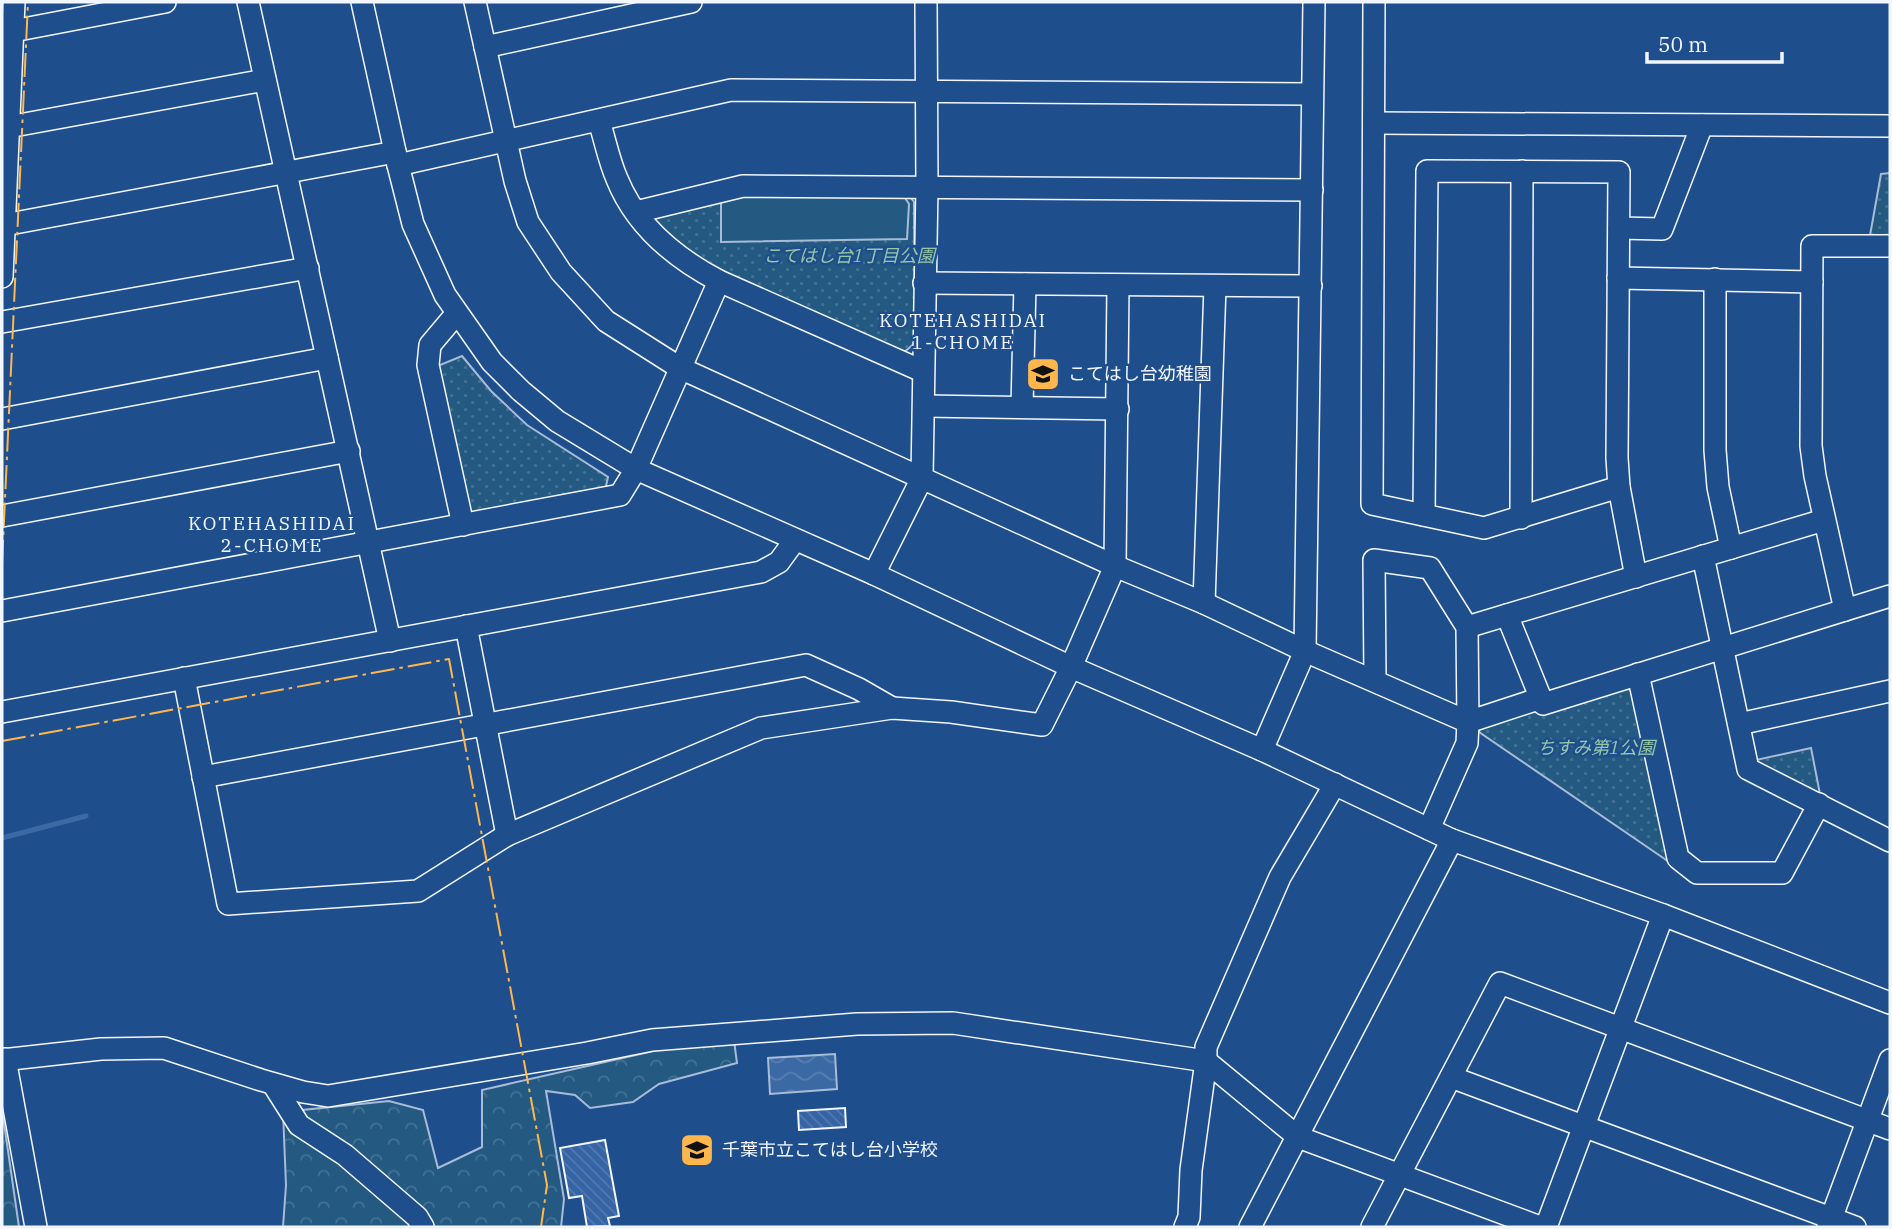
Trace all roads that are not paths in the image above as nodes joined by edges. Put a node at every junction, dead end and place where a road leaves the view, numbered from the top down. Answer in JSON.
{"nodes":[{"id":1,"x":14,"y":2,"type":"edge"},
{"id":2,"x":165,"y":2,"type":"edge"},
{"id":3,"x":248,"y":2,"type":"edge"},
{"id":4,"x":362,"y":2,"type":"edge"},
{"id":5,"x":475,"y":2,"type":"edge"},
{"id":6,"x":691,"y":2,"type":"edge"},
{"id":7,"x":926,"y":2,"type":"edge"},
{"id":8,"x":1314,"y":2,"type":"edge"},
{"id":9,"x":1374,"y":2,"type":"edge"},
{"id":10,"x":13,"y":31,"type":"junction"},
{"id":11,"x":485,"y":47,"type":"junction"},
{"id":12,"x":265,"y":80,"type":"junction"},
{"id":13,"x":926,"y":90,"type":"junction"},
{"id":14,"x":1312,"y":94,"type":"junction"},
{"id":15,"x":599,"y":121,"type":"junction"},
{"id":16,"x":1374,"y":123,"type":"junction"},
{"id":17,"x":1702,"y":125,"type":"junction"},
{"id":18,"x":1890,"y":126,"type":"edge"},
{"id":19,"x":8,"y":127,"type":"junction"},
{"id":20,"x":506,"y":141,"type":"junction"},
{"id":21,"x":396,"y":159,"type":"junction"},
{"id":22,"x":1522,"y":171,"type":"junction"},
{"id":23,"x":286,"y":173,"type":"junction"},
{"id":24,"x":927,"y":186,"type":"junction"},
{"id":25,"x":1312,"y":190,"type":"junction"},
{"id":26,"x":636,"y":212,"type":"junction"},
{"id":27,"x":4,"y":225,"type":"junction"},
{"id":28,"x":1619,"y":229,"type":"junction"},
{"id":29,"x":1890,"y":246,"type":"edge"},
{"id":30,"x":307,"y":268,"type":"junction"},
{"id":31,"x":2,"y":277,"type":"edge"},
{"id":32,"x":1618,"y":278,"type":"junction"},
{"id":33,"x":1715,"y":279,"type":"junction"},
{"id":34,"x":719,"y":281,"type":"junction"},
{"id":35,"x":1812,"y":282,"type":"junction"},
{"id":36,"x":923,"y":283,"type":"junction"},
{"id":37,"x":1026,"y":284,"type":"junction"},
{"id":38,"x":1118,"y":285,"type":"junction"},
{"id":39,"x":1215,"y":286,"type":"junction"},
{"id":40,"x":1311,"y":286,"type":"junction"},
{"id":41,"x":457,"y":313,"type":"junction"},
{"id":42,"x":2,"y":322,"type":"edge"},
{"id":43,"x":327,"y":358,"type":"junction"},
{"id":44,"x":680,"y":368,"type":"junction"},
{"id":45,"x":922,"y":372,"type":"junction"},
{"id":46,"x":924,"y":406,"type":"junction"},
{"id":47,"x":1022,"y":407,"type":"junction"},
{"id":48,"x":1118,"y":409,"type":"junction"},
{"id":49,"x":2,"y":419,"type":"edge"},
{"id":50,"x":349,"y":451,"type":"junction"},
{"id":51,"x":636,"y":469,"type":"junction"},
{"id":52,"x":922,"y":478,"type":"junction"},
{"id":53,"x":1619,"y":487,"type":"junction"},
{"id":54,"x":1424,"y":515,"type":"junction"},
{"id":55,"x":2,"y":516,"type":"edge"},
{"id":56,"x":1521,"y":518,"type":"junction"},
{"id":57,"x":1824,"y":520,"type":"junction"},
{"id":58,"x":464,"y":525,"type":"junction"},
{"id":59,"x":795,"y":540,"type":"junction"},
{"id":60,"x":370,"y":543,"type":"junction"},
{"id":61,"x":1731,"y":548,"type":"junction"},
{"id":62,"x":1703,"y":556,"type":"junction"},
{"id":63,"x":1115,"y":566,"type":"junction"},
{"id":64,"x":874,"y":574,"type":"junction"},
{"id":65,"x":1636,"y":577,"type":"junction"},
{"id":66,"x":1890,"y":596,"type":"edge"},
{"id":67,"x":1205,"y":603,"type":"junction"},
{"id":68,"x":1844,"y":610,"type":"junction"},
{"id":69,"x":2,"y":611,"type":"edge"},
{"id":70,"x":1507,"y":615,"type":"junction"},
{"id":71,"x":466,"y":626,"type":"junction"},
{"id":72,"x":1467,"y":627,"type":"junction"},
{"id":73,"x":390,"y":641,"type":"junction"},
{"id":74,"x":1723,"y":648,"type":"junction"},
{"id":75,"x":1305,"y":651,"type":"junction"},
{"id":76,"x":1071,"y":667,"type":"junction"},
{"id":77,"x":1638,"y":674,"type":"junction"},
{"id":78,"x":184,"y":678,"type":"junction"},
{"id":79,"x":1375,"y":680,"type":"junction"},
{"id":80,"x":1890,"y":691,"type":"edge"},
{"id":81,"x":1541,"y":698,"type":"junction"},
{"id":82,"x":892,"y":708,"type":"junction"},
{"id":83,"x":2,"y":712,"type":"edge"},
{"id":84,"x":1468,"y":722,"type":"junction"},
{"id":85,"x":485,"y":724,"type":"junction"},
{"id":86,"x":1739,"y":724,"type":"junction"},
{"id":87,"x":1262,"y":750,"type":"junction"},
{"id":88,"x":203,"y":777,"type":"junction"},
{"id":89,"x":1335,"y":784,"type":"junction"},
{"id":90,"x":1819,"y":804,"type":"junction"},
{"id":91,"x":1890,"y":821,"type":"edge"},
{"id":92,"x":1864,"y":827,"type":"junction"},
{"id":93,"x":1429,"y":829,"type":"junction"},
{"id":94,"x":507,"y":835,"type":"junction"},
{"id":95,"x":1452,"y":840,"type":"junction"},
{"id":96,"x":1890,"y":841,"type":"edge"},
{"id":97,"x":1663,"y":915,"type":"junction"},
{"id":98,"x":1890,"y":1003,"type":"edge"},
{"id":99,"x":1620,"y":1027,"type":"junction"},
{"id":100,"x":4,"y":1060,"type":"edge"},
{"id":101,"x":1890,"y":1060,"type":"edge"},
{"id":102,"x":1206,"y":1061,"type":"junction"},
{"id":103,"x":1451,"y":1077,"type":"junction"},
{"id":104,"x":273,"y":1084,"type":"junction"},
{"id":105,"x":1868,"y":1121,"type":"junction"},
{"id":106,"x":1583,"y":1128,"type":"junction"},
{"id":107,"x":1890,"y":1129,"type":"edge"},
{"id":108,"x":1298,"y":1137,"type":"junction"},
{"id":109,"x":1398,"y":1176,"type":"junction"},
{"id":110,"x":1830,"y":1223,"type":"edge"},
{"id":111,"x":36,"y":1227,"type":"edge"},
{"id":112,"x":424,"y":1227,"type":"edge"},
{"id":113,"x":1185,"y":1227,"type":"edge"},
{"id":114,"x":1250,"y":1227,"type":"edge"},
{"id":115,"x":1372,"y":1227,"type":"edge"},
{"id":116,"x":1539,"y":1227,"type":"edge"},
{"id":117,"x":1546,"y":1227,"type":"edge"},
{"id":118,"x":1855,"y":1227,"type":"edge"}],
"edges":[{"from":1,"to":10,"type":"street"},
{"from":2,"to":10,"type":"street"},
{"from":3,"to":12,"type":"street"},
{"from":4,"to":21,"type":"street"},
{"from":5,"to":11,"type":"street"},
{"from":6,"to":11,"type":"street"},
{"from":7,"to":13,"type":"street"},
{"from":8,"to":14,"type":"street"},
{"from":9,"to":16,"type":"street"},
{"from":10,"to":19,"type":"street"},
{"from":11,"to":20,"type":"street"},
{"from":12,"to":19,"type":"street"},
{"from":12,"to":23,"type":"street"},
{"from":13,"to":14,"type":"street"},
{"from":13,"to":15,"type":"street"},
{"from":13,"to":24,"type":"street"},
{"from":14,"to":25,"type":"street"},
{"from":15,"to":20,"type":"street"},
{"from":15,"to":26,"type":"street"},
{"from":16,"to":17,"type":"street"},
{"from":16,"to":54,"type":"street"},
{"from":17,"to":18,"type":"street"},
{"from":17,"to":28,"type":"street"},
{"from":19,"to":27,"type":"street"},
{"from":20,"to":21,"type":"street"},
{"from":20,"to":44,"type":"street"},
{"from":21,"to":23,"type":"street"},
{"from":21,"to":41,"type":"street"},
{"from":22,"to":28,"type":"street"},
{"from":22,"to":54,"type":"street"},
{"from":22,"to":56,"type":"street"},
{"from":23,"to":27,"type":"street"},
{"from":23,"to":30,"type":"street"},
{"from":24,"to":25,"type":"street"},
{"from":24,"to":26,"type":"street"},
{"from":24,"to":36,"type":"street"},
{"from":25,"to":40,"type":"street"},
{"from":26,"to":34,"type":"street"},
{"from":27,"to":31,"type":"street"},
{"from":28,"to":32,"type":"street"},
{"from":29,"to":35,"type":"street"},
{"from":30,"to":42,"type":"street"},
{"from":30,"to":43,"type":"street"},
{"from":32,"to":33,"type":"street"},
{"from":32,"to":53,"type":"street"},
{"from":33,"to":35,"type":"street"},
{"from":33,"to":61,"type":"street"},
{"from":34,"to":44,"type":"street"},
{"from":34,"to":45,"type":"street"},
{"from":35,"to":57,"type":"street"},
{"from":36,"to":37,"type":"street"},
{"from":36,"to":45,"type":"street"},
{"from":37,"to":38,"type":"street"},
{"from":37,"to":47,"type":"street"},
{"from":38,"to":39,"type":"street"},
{"from":38,"to":48,"type":"street"},
{"from":39,"to":40,"type":"street"},
{"from":39,"to":67,"type":"street"},
{"from":40,"to":75,"type":"street"},
{"from":41,"to":51,"type":"street"},
{"from":41,"to":58,"type":"street"},
{"from":43,"to":49,"type":"street"},
{"from":43,"to":50,"type":"street"},
{"from":44,"to":51,"type":"street"},
{"from":44,"to":52,"type":"street"},
{"from":45,"to":46,"type":"street"},
{"from":46,"to":47,"type":"street"},
{"from":46,"to":52,"type":"street"},
{"from":47,"to":48,"type":"street"},
{"from":48,"to":63,"type":"street"},
{"from":50,"to":55,"type":"street"},
{"from":50,"to":60,"type":"street"},
{"from":51,"to":58,"type":"street"},
{"from":51,"to":59,"type":"street"},
{"from":52,"to":63,"type":"street"},
{"from":52,"to":64,"type":"street"},
{"from":53,"to":56,"type":"street"},
{"from":53,"to":65,"type":"street"},
{"from":54,"to":56,"type":"street"},
{"from":57,"to":61,"type":"street"},
{"from":57,"to":68,"type":"street"},
{"from":58,"to":60,"type":"street"},
{"from":59,"to":64,"type":"street"},
{"from":59,"to":71,"type":"street"},
{"from":60,"to":69,"type":"street"},
{"from":60,"to":73,"type":"street"},
{"from":61,"to":62,"type":"street"},
{"from":62,"to":65,"type":"street"},
{"from":62,"to":74,"type":"street"},
{"from":63,"to":67,"type":"street"},
{"from":63,"to":76,"type":"street"},
{"from":64,"to":76,"type":"street"},
{"from":65,"to":70,"type":"street"},
{"from":66,"to":68,"type":"street"},
{"from":67,"to":75,"type":"street"},
{"from":68,"to":74,"type":"street"},
{"from":70,"to":72,"type":"street"},
{"from":70,"to":81,"type":"street"},
{"from":71,"to":73,"type":"street"},
{"from":71,"to":85,"type":"street"},
{"from":72,"to":79,"type":"street"},
{"from":72,"to":84,"type":"street"},
{"from":73,"to":78,"type":"street"},
{"from":74,"to":77,"type":"street"},
{"from":74,"to":86,"type":"street"},
{"from":75,"to":79,"type":"street"},
{"from":75,"to":87,"type":"street"},
{"from":76,"to":82,"type":"street"},
{"from":76,"to":87,"type":"street"},
{"from":77,"to":81,"type":"street"},
{"from":77,"to":90,"type":"street"},
{"from":78,"to":83,"type":"street"},
{"from":78,"to":88,"type":"street"},
{"from":79,"to":84,"type":"street"},
{"from":80,"to":86,"type":"street"},
{"from":81,"to":84,"type":"street"},
{"from":82,"to":85,"type":"street"},
{"from":82,"to":94,"type":"street"},
{"from":84,"to":93,"type":"street"},
{"from":85,"to":88,"type":"street"},
{"from":85,"to":94,"type":"street"},
{"from":86,"to":90,"type":"street"},
{"from":87,"to":89,"type":"street"},
{"from":88,"to":94,"type":"street"},
{"from":89,"to":93,"type":"street"},
{"from":89,"to":102,"type":"street"},
{"from":90,"to":92,"type":"street"},
{"from":91,"to":92,"type":"street"},
{"from":92,"to":96,"type":"street"},
{"from":93,"to":95,"type":"street"},
{"from":95,"to":97,"type":"street"},
{"from":95,"to":108,"type":"street"},
{"from":97,"to":98,"type":"street"},
{"from":97,"to":99,"type":"street"},
{"from":99,"to":103,"type":"street"},
{"from":99,"to":105,"type":"street"},
{"from":99,"to":106,"type":"street"},
{"from":100,"to":104,"type":"street"},
{"from":100,"to":111,"type":"street"},
{"from":101,"to":105,"type":"street"},
{"from":102,"to":104,"type":"street"},
{"from":102,"to":108,"type":"street"},
{"from":102,"to":113,"type":"street"},
{"from":103,"to":106,"type":"street"},
{"from":103,"to":109,"type":"street"},
{"from":104,"to":112,"type":"street"},
{"from":105,"to":107,"type":"street"},
{"from":105,"to":110,"type":"street"},
{"from":106,"to":110,"type":"street"},
{"from":106,"to":117,"type":"street"},
{"from":108,"to":109,"type":"street"},
{"from":108,"to":114,"type":"street"},
{"from":109,"to":115,"type":"street"},
{"from":109,"to":116,"type":"street"},
{"from":110,"to":118,"type":"street"}]}
